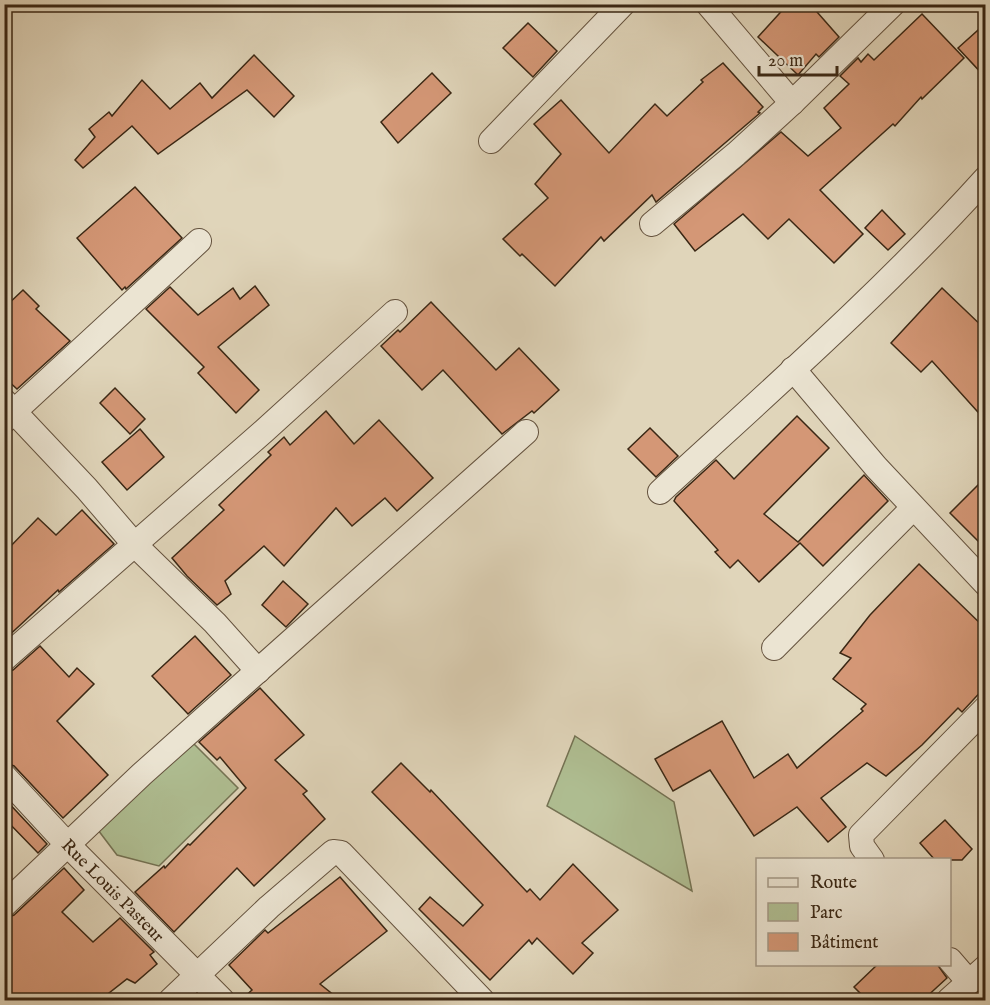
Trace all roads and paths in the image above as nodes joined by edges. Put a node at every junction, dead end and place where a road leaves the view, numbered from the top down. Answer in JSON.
{"nodes":[{"id":1,"x":623,"y":4,"type":"edge"},
{"id":2,"x":708,"y":4,"type":"edge"},
{"id":3,"x":893,"y":4,"type":"edge"},
{"id":4,"x":792,"y":103,"type":"junction"},
{"id":5,"x":491,"y":141,"type":"dead end"},
{"id":6,"x":986,"y":178,"type":"edge"},
{"id":7,"x":652,"y":224,"type":"dead end"},
{"id":8,"x":199,"y":241,"type":"dead end"},
{"id":9,"x":395,"y":312,"type":"dead end"},
{"id":10,"x":793,"y":369,"type":"junction"},
{"id":11,"x":8,"y":411,"type":"edge"},
{"id":12,"x":526,"y":432,"type":"dead end"},
{"id":13,"x":660,"y":492,"type":"dead end"},
{"id":14,"x":913,"y":508,"type":"junction"},
{"id":15,"x":135,"y":545,"type":"junction"},
{"id":16,"x":986,"y":584,"type":"edge"},
{"id":17,"x":774,"y":648,"type":"dead end"},
{"id":18,"x":4,"y":659,"type":"edge"},
{"id":19,"x":258,"y":671,"type":"junction"},
{"id":20,"x":986,"y":708,"type":"edge"},
{"id":21,"x":4,"y":776,"type":"edge"},
{"id":22,"x":67,"y":844,"type":"junction"},
{"id":23,"x":871,"y":858,"type":"edge"},
{"id":24,"x":4,"y":905,"type":"edge"},
{"id":25,"x":951,"y":961,"type":"edge"},
{"id":26,"x":197,"y":975,"type":"junction"},
{"id":27,"x":977,"y":975,"type":"edge"},
{"id":28,"x":171,"y":1000,"type":"edge"},
{"id":29,"x":222,"y":1000,"type":"edge"},
{"id":30,"x":482,"y":1000,"type":"edge"},
{"id":31,"x":950,"y":1000,"type":"edge"}],
"edges":[{"from":1,"to":5,"type":"street"},
{"from":2,"to":4,"type":"street"},
{"from":3,"to":4,"type":"street"},
{"from":4,"to":7,"type":"street"},
{"from":6,"to":10,"type":"street"},
{"from":8,"to":11,"type":"street"},
{"from":9,"to":15,"type":"street"},
{"from":10,"to":13,"type":"street"},
{"from":10,"to":14,"type":"street"},
{"from":11,"to":15,"type":"street"},
{"from":12,"to":19,"type":"street"},
{"from":14,"to":16,"type":"street"},
{"from":14,"to":17,"type":"street"},
{"from":15,"to":18,"type":"street"},
{"from":15,"to":19,"type":"street"},
{"from":19,"to":22,"type":"street"},
{"from":20,"to":23,"type":"street"},
{"from":21,"to":22,"type":"street","name":"Rue Louis Pasteur"},
{"from":22,"to":24,"type":"street"},
{"from":22,"to":26,"type":"street","name":"Rue Louis Pasteur"},
{"from":25,"to":27,"type":"street"},
{"from":26,"to":28,"type":"street"},
{"from":26,"to":29,"type":"street","name":"Rue Louis Pasteur"},
{"from":26,"to":30,"type":"street"},
{"from":27,"to":31,"type":"street"}]}
